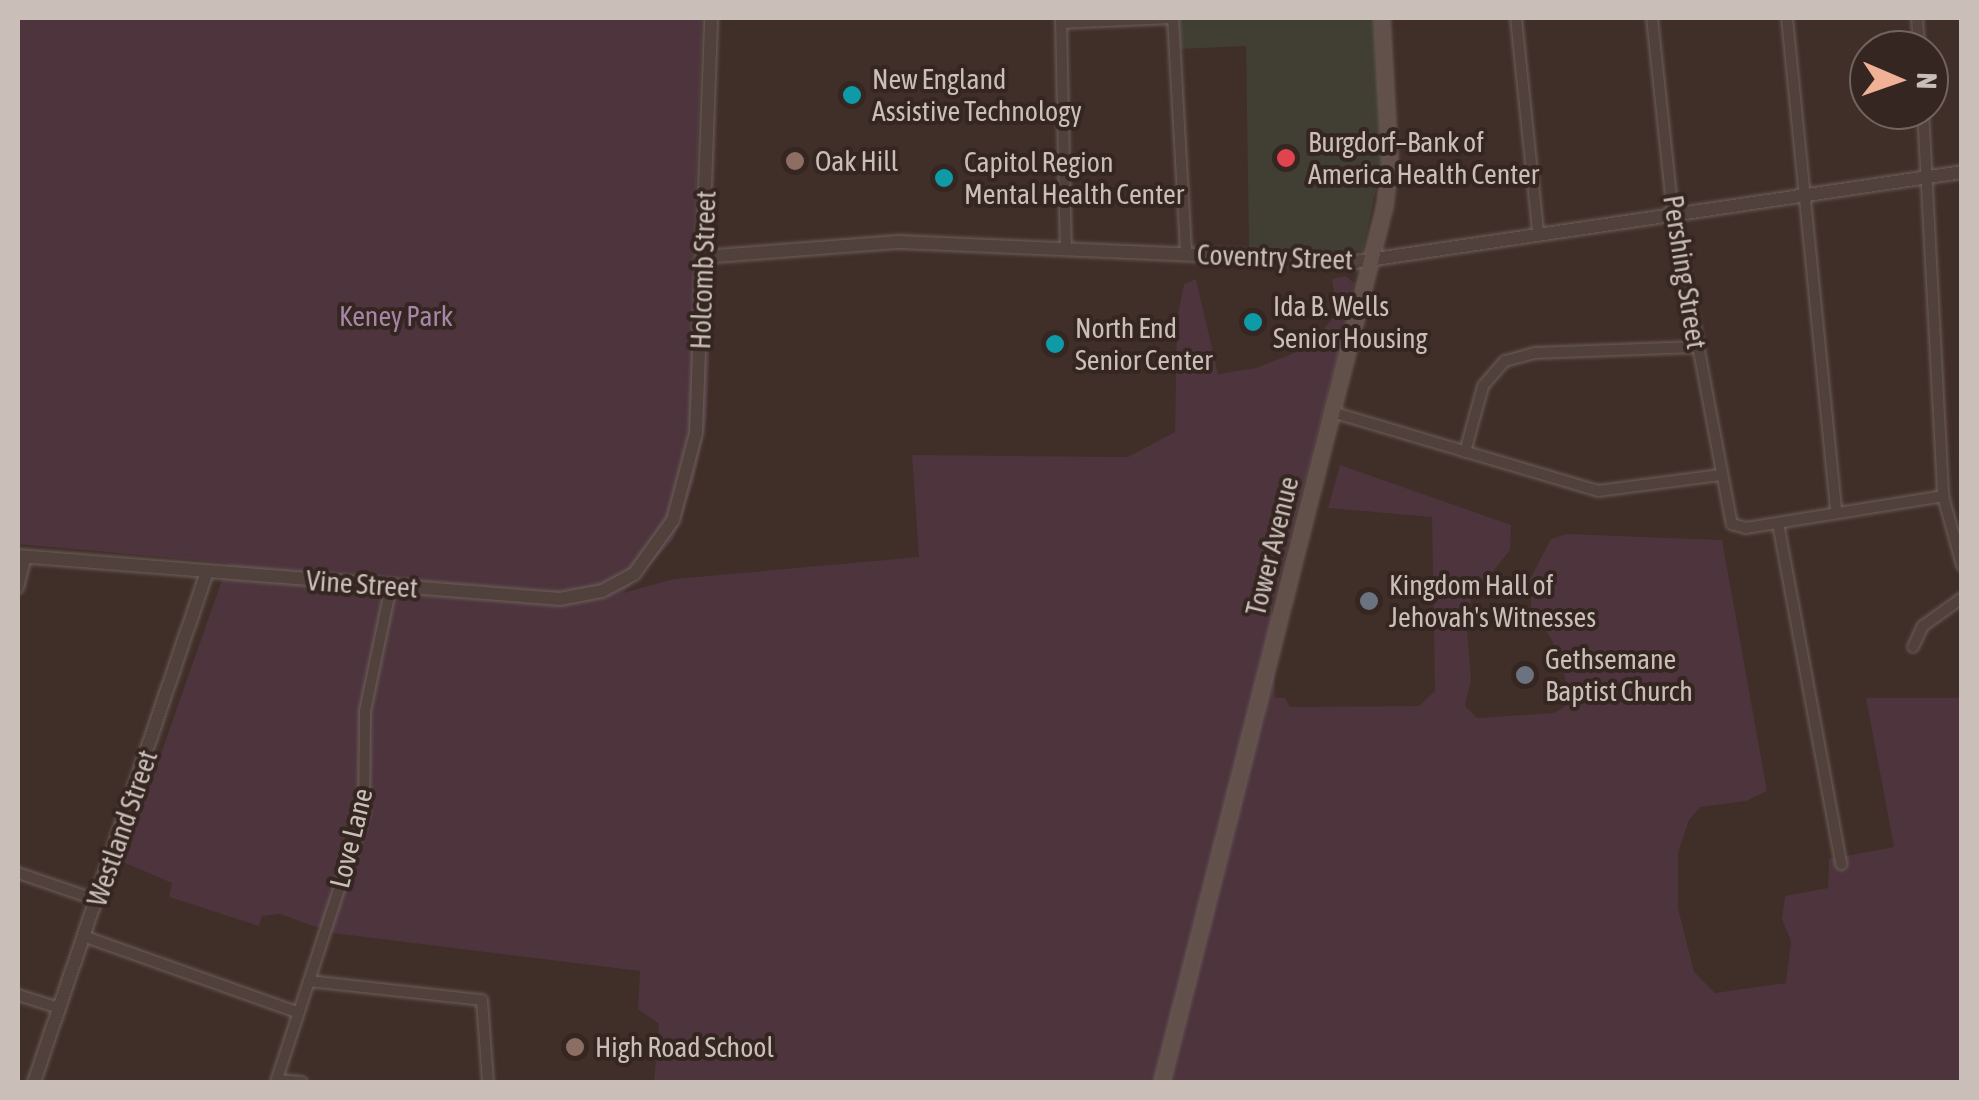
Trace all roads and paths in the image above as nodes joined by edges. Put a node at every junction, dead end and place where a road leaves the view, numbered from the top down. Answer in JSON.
{"nodes":[{"id":1,"x":711,"y":18,"type":"edge"},
{"id":2,"x":1173,"y":18,"type":"edge"},
{"id":3,"x":1382,"y":18,"type":"edge"},
{"id":4,"x":1516,"y":18,"type":"edge"},
{"id":5,"x":1652,"y":18,"type":"edge"},
{"id":6,"x":1786,"y":18,"type":"edge"},
{"id":7,"x":1061,"y":20,"type":"edge"},
{"id":8,"x":1925,"y":130,"type":"edge"},
{"id":9,"x":1962,"y":172,"type":"edge"},
{"id":10,"x":1928,"y":174,"type":"junction"},
{"id":11,"x":1801,"y":194,"type":"junction"},
{"id":12,"x":1672,"y":212,"type":"junction"},
{"id":13,"x":1538,"y":232,"type":"junction"},
{"id":14,"x":1066,"y":250,"type":"junction"},
{"id":15,"x":1186,"y":254,"type":"junction"},
{"id":16,"x":703,"y":257,"type":"junction"},
{"id":17,"x":1372,"y":260,"type":"junction"},
{"id":18,"x":1696,"y":347,"type":"junction"},
{"id":19,"x":1332,"y":412,"type":"junction"},
{"id":20,"x":1465,"y":452,"type":"junction"},
{"id":21,"x":1720,"y":474,"type":"junction"},
{"id":22,"x":1943,"y":496,"type":"junction"},
{"id":23,"x":1836,"y":511,"type":"junction"},
{"id":24,"x":673,"y":520,"type":"joint"},
{"id":25,"x":1778,"y":522,"type":"junction"},
{"id":26,"x":22,"y":556,"type":"edge"},
{"id":27,"x":1962,"y":565,"type":"edge"},
{"id":28,"x":207,"y":572,"type":"junction"},
{"id":29,"x":391,"y":586,"type":"junction"},
{"id":30,"x":18,"y":588,"type":"edge"},
{"id":31,"x":1962,"y":598,"type":"edge"},
{"id":32,"x":1913,"y":647,"type":"dead end"},
{"id":33,"x":1840,"y":864,"type":"dead end"},
{"id":34,"x":18,"y":873,"type":"edge"},
{"id":35,"x":97,"y":900,"type":"junction"},
{"id":36,"x":83,"y":936,"type":"junction"},
{"id":37,"x":310,"y":980,"type":"junction"},
{"id":38,"x":18,"y":995,"type":"edge"},
{"id":39,"x":59,"y":1008,"type":"junction"},
{"id":40,"x":300,"y":1012,"type":"junction"},
{"id":41,"x":277,"y":1081,"type":"edge"},
{"id":42,"x":34,"y":1082,"type":"edge"},
{"id":43,"x":302,"y":1082,"type":"edge"},
{"id":44,"x":488,"y":1082,"type":"edge"},
{"id":45,"x":1162,"y":1082,"type":"edge"}],
"edges":[{"from":1,"to":16,"type":"street","name":"Holcomb Street"},
{"from":2,"to":7,"type":"street"},
{"from":2,"to":15,"type":"street"},
{"from":3,"to":17,"type":"main road","name":"Tower Avenue"},
{"from":4,"to":13,"type":"street"},
{"from":5,"to":12,"type":"street","name":"Pershing Street"},
{"from":6,"to":11,"type":"street"},
{"from":7,"to":14,"type":"street"},
{"from":8,"to":10,"type":"street"},
{"from":9,"to":10,"type":"street","name":"Coventry Street"},
{"from":10,"to":11,"type":"street","name":"Coventry Street"},
{"from":10,"to":22,"type":"street"},
{"from":11,"to":12,"type":"street","name":"Coventry Street"},
{"from":11,"to":23,"type":"street"},
{"from":12,"to":13,"type":"street","name":"Coventry Street"},
{"from":12,"to":18,"type":"street","name":"Pershing Street"},
{"from":13,"to":17,"type":"street","name":"Coventry Street"},
{"from":14,"to":15,"type":"street","name":"Coventry Street"},
{"from":14,"to":16,"type":"street","name":"Coventry Street"},
{"from":15,"to":17,"type":"street","name":"Coventry Street"},
{"from":16,"to":24,"type":"street","name":"Holcomb Street"},
{"from":17,"to":19,"type":"main road","name":"Tower Avenue"},
{"from":18,"to":20,"type":"street"},
{"from":18,"to":21,"type":"street","name":"Pershing Street"},
{"from":19,"to":20,"type":"street"},
{"from":19,"to":45,"type":"main road","name":"Tower Avenue"},
{"from":20,"to":21,"type":"street"},
{"from":21,"to":25,"type":"street","name":"Pershing Street"},
{"from":22,"to":23,"type":"street"},
{"from":22,"to":27,"type":"street"},
{"from":23,"to":25,"type":"street"},
{"from":24,"to":29,"type":"street","name":"Vine Street"},
{"from":25,"to":33,"type":"street"},
{"from":26,"to":28,"type":"street","name":"Vine Street"},
{"from":26,"to":30,"type":"street"},
{"from":28,"to":29,"type":"street","name":"Vine Street"},
{"from":28,"to":35,"type":"street","name":"Westland Street"},
{"from":29,"to":37,"type":"street","name":"Love Lane"},
{"from":31,"to":32,"type":"street"},
{"from":34,"to":35,"type":"street"},
{"from":35,"to":36,"type":"street","name":"Westland Street"},
{"from":36,"to":39,"type":"street","name":"Westland Street"},
{"from":36,"to":40,"type":"street"},
{"from":37,"to":40,"type":"street","name":"Love Lane"},
{"from":37,"to":44,"type":"street"},
{"from":38,"to":39,"type":"street"},
{"from":39,"to":42,"type":"street","name":"Westland Street"},
{"from":40,"to":41,"type":"street","name":"Love Lane"},
{"from":41,"to":43,"type":"street"}]}
